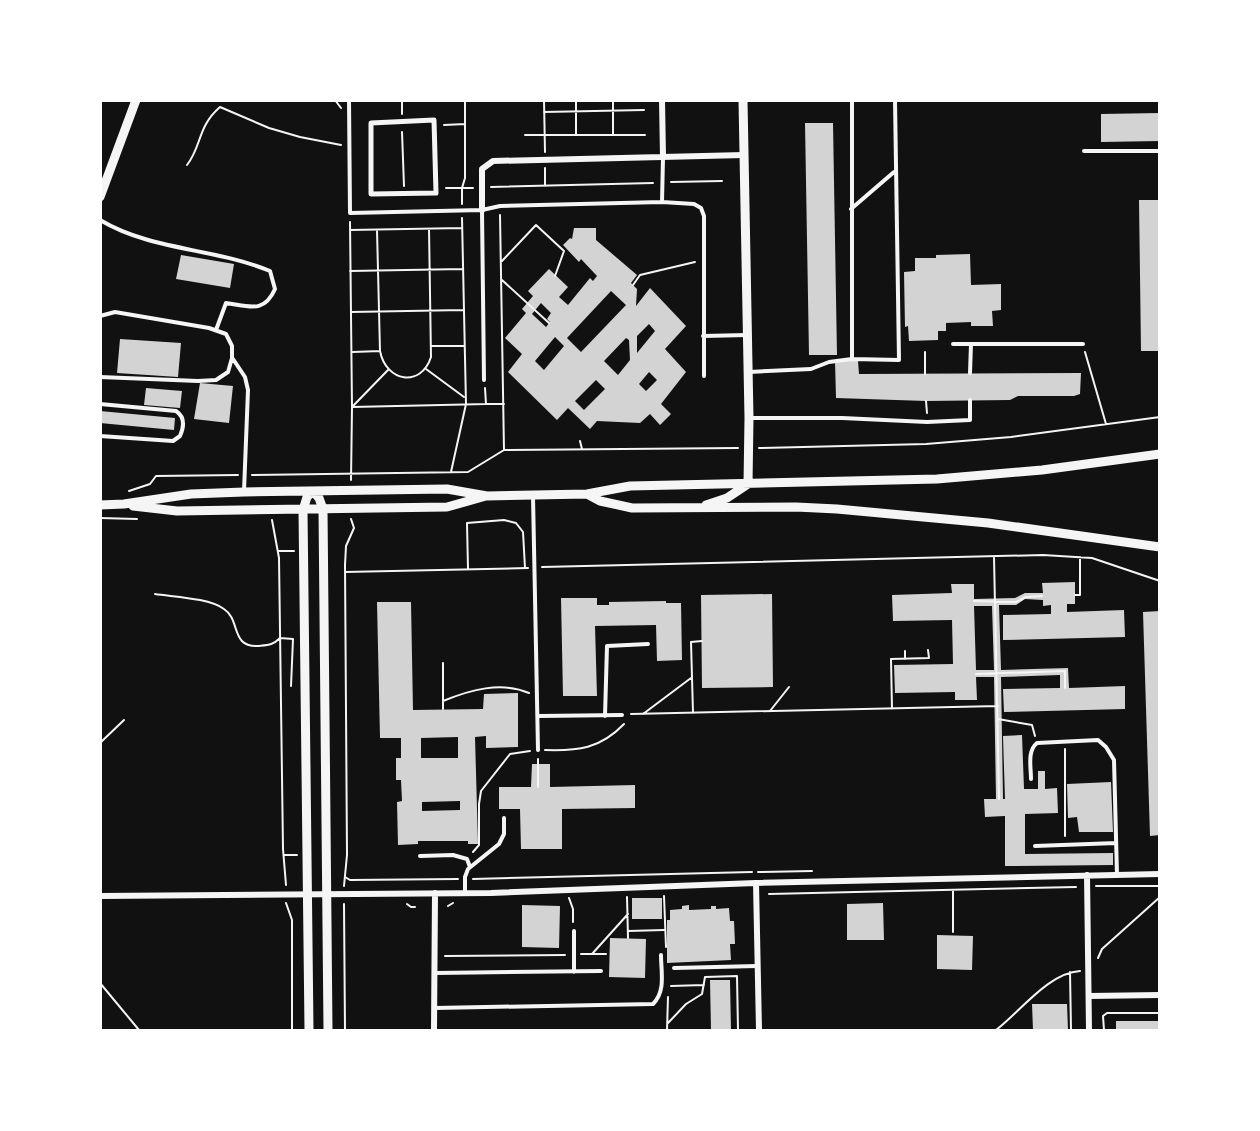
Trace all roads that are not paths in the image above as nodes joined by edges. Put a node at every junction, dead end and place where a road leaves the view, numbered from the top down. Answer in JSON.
{"nodes":[{"id":1,"x":136,"y":100,"type":"edge"},
{"id":2,"x":349,"y":100,"type":"edge"},
{"id":3,"x":662,"y":100,"type":"edge"},
{"id":4,"x":743,"y":100,"type":"edge"},
{"id":5,"x":852,"y":100,"type":"edge"},
{"id":6,"x":895,"y":100,"type":"edge"},
{"id":7,"x":1084,"y":151,"type":"dead end"},
{"id":8,"x":1160,"y":151,"type":"edge"},
{"id":9,"x":744,"y":155,"type":"junction"},
{"id":10,"x":663,"y":157,"type":"junction"},
{"id":11,"x":895,"y":171,"type":"junction"},
{"id":12,"x":436,"y":188,"type":"joint"},
{"id":13,"x":100,"y":197,"type":"edge"},
{"id":14,"x":662,"y":202,"type":"junction"},
{"id":15,"x":851,"y":209,"type":"junction"},
{"id":16,"x":482,"y":210,"type":"junction"},
{"id":17,"x":100,"y":220,"type":"edge"},
{"id":18,"x":100,"y":316,"type":"edge"},
{"id":19,"x":216,"y":330,"type":"junction"},
{"id":20,"x":747,"y":335,"type":"junction"},
{"id":21,"x":703,"y":336,"type":"junction"},
{"id":22,"x":953,"y":344,"type":"dead end"},
{"id":23,"x":971,"y":344,"type":"junction"},
{"id":24,"x":1083,"y":344,"type":"road end"},
{"id":25,"x":232,"y":358,"type":"junction"},
{"id":26,"x":852,"y":359,"type":"junction"},
{"id":27,"x":748,"y":372,"type":"junction"},
{"id":28,"x":970,"y":373,"type":"dead end"},
{"id":29,"x":100,"y":376,"type":"edge"},
{"id":30,"x":704,"y":376,"type":"dead end"},
{"id":31,"x":484,"y":380,"type":"road end"},
{"id":32,"x":970,"y":400,"type":"dead end"},
{"id":33,"x":100,"y":404,"type":"edge"},
{"id":34,"x":749,"y":418,"type":"junction"},
{"id":35,"x":100,"y":436,"type":"edge"},
{"id":36,"x":1160,"y":454,"type":"edge"},
{"id":37,"x":748,"y":484,"type":"junction"},
{"id":38,"x":313,"y":491,"type":"junction"},
{"id":39,"x":244,"y":492,"type":"junction"},
{"id":40,"x":587,"y":494,"type":"junction"},
{"id":41,"x":533,"y":495,"type":"junction"},
{"id":42,"x":487,"y":496,"type":"junction"},
{"id":43,"x":124,"y":504,"type":"junction"},
{"id":44,"x":100,"y":505,"type":"edge"},
{"id":45,"x":689,"y":508,"type":"junction"},
{"id":46,"x":322,"y":509,"type":"junction"},
{"id":47,"x":303,"y":510,"type":"junction"},
{"id":48,"x":1157,"y":548,"type":"edge"},
{"id":49,"x":648,"y":644,"type":"dead end"},
{"id":50,"x":622,"y":715,"type":"road end"},
{"id":51,"x":538,"y":716,"type":"junction"},
{"id":52,"x":605,"y":716,"type":"junction"},
{"id":53,"x":538,"y":750,"type":"road end"},
{"id":54,"x":1031,"y":779,"type":"dead end"},
{"id":55,"x":504,"y":818,"type":"dead end"},
{"id":56,"x":1116,"y":843,"type":"junction"},
{"id":57,"x":1035,"y":846,"type":"dead end"},
{"id":58,"x":420,"y":856,"type":"dead end"},
{"id":59,"x":470,"y":867,"type":"junction"},
{"id":60,"x":1118,"y":874,"type":"junction"},
{"id":61,"x":1160,"y":874,"type":"edge"},
{"id":62,"x":1087,"y":875,"type":"junction"},
{"id":63,"x":756,"y":883,"type":"junction"},
{"id":64,"x":435,"y":893,"type":"junction"},
{"id":65,"x":465,"y":893,"type":"junction"},
{"id":66,"x":307,"y":894,"type":"junction"},
{"id":67,"x":327,"y":894,"type":"junction"},
{"id":68,"x":100,"y":896,"type":"edge"},
{"id":69,"x":574,"y":931,"type":"road end"},
{"id":70,"x":661,"y":955,"type":"dead end"},
{"id":71,"x":758,"y":966,"type":"junction"},
{"id":72,"x":674,"y":969,"type":"dead end"},
{"id":73,"x":601,"y":971,"type":"dead end"},
{"id":74,"x":574,"y":972,"type":"junction"},
{"id":75,"x":434,"y":973,"type":"junction"},
{"id":76,"x":1160,"y":995,"type":"edge"},
{"id":77,"x":1089,"y":996,"type":"junction"},
{"id":78,"x":434,"y":1008,"type":"junction"},
{"id":79,"x":309,"y":1030,"type":"edge"},
{"id":80,"x":328,"y":1030,"type":"edge"},
{"id":81,"x":434,"y":1030,"type":"edge"},
{"id":82,"x":759,"y":1030,"type":"edge"},
{"id":83,"x":1089,"y":1030,"type":"edge"}],
"edges":[{"from":1,"to":13,"type":"street"},
{"from":2,"to":16,"type":"lane"},
{"from":3,"to":10,"type":"street"},
{"from":4,"to":9,"type":"street"},
{"from":5,"to":15,"type":"lane"},
{"from":6,"to":11,"type":"lane"},
{"from":7,"to":8,"type":"lane"},
{"from":9,"to":10,"type":"street"},
{"from":9,"to":20,"type":"street"},
{"from":10,"to":14,"type":"lane"},
{"from":10,"to":16,"type":"street"},
{"from":11,"to":15,"type":"lane"},
{"from":11,"to":26,"type":"lane"},
{"from":12,"to":12,"type":"street"},
{"from":14,"to":16,"type":"lane"},
{"from":14,"to":21,"type":"lane"},
{"from":15,"to":26,"type":"lane"},
{"from":16,"to":31,"type":"lane"},
{"from":17,"to":19,"type":"lane"},
{"from":18,"to":19,"type":"lane"},
{"from":19,"to":25,"type":"lane"},
{"from":20,"to":21,"type":"lane"},
{"from":20,"to":27,"type":"street"},
{"from":21,"to":30,"type":"lane"},
{"from":22,"to":23,"type":"lane"},
{"from":23,"to":24,"type":"lane"},
{"from":23,"to":28,"type":"lane"},
{"from":25,"to":29,"type":"lane"},
{"from":25,"to":39,"type":"lane"},
{"from":26,"to":27,"type":"lane"},
{"from":27,"to":34,"type":"street"},
{"from":32,"to":34,"type":"lane"},
{"from":33,"to":35,"type":"lane"},
{"from":34,"to":37,"type":"street"},
{"from":36,"to":37,"type":"street"},
{"from":37,"to":40,"type":"street"},
{"from":37,"to":45,"type":"street"},
{"from":38,"to":39,"type":"street"},
{"from":38,"to":42,"type":"street"},
{"from":38,"to":46,"type":"street"},
{"from":38,"to":47,"type":"street"},
{"from":39,"to":43,"type":"street"},
{"from":40,"to":41,"type":"street"},
{"from":40,"to":45,"type":"street"},
{"from":41,"to":42,"type":"street"},
{"from":41,"to":51,"type":"lane"},
{"from":42,"to":46,"type":"street"},
{"from":43,"to":44,"type":"street"},
{"from":43,"to":47,"type":"street"},
{"from":45,"to":48,"type":"street"},
{"from":46,"to":47,"type":"street"},
{"from":46,"to":67,"type":"street"},
{"from":47,"to":66,"type":"street"},
{"from":49,"to":52,"type":"lane"},
{"from":50,"to":52,"type":"lane"},
{"from":51,"to":52,"type":"lane"},
{"from":51,"to":53,"type":"lane"},
{"from":54,"to":56,"type":"lane"},
{"from":55,"to":59,"type":"lane"},
{"from":56,"to":57,"type":"lane"},
{"from":56,"to":60,"type":"lane"},
{"from":58,"to":59,"type":"lane"},
{"from":59,"to":65,"type":"lane"},
{"from":60,"to":61,"type":"street"},
{"from":60,"to":62,"type":"street"},
{"from":62,"to":63,"type":"street"},
{"from":62,"to":77,"type":"street"},
{"from":63,"to":65,"type":"street"},
{"from":63,"to":71,"type":"street"},
{"from":64,"to":65,"type":"street"},
{"from":64,"to":67,"type":"street"},
{"from":64,"to":75,"type":"street"},
{"from":66,"to":67,"type":"street"},
{"from":66,"to":68,"type":"street"},
{"from":66,"to":79,"type":"street"},
{"from":67,"to":80,"type":"street"},
{"from":69,"to":74,"type":"lane"},
{"from":70,"to":78,"type":"lane"},
{"from":71,"to":72,"type":"lane"},
{"from":71,"to":82,"type":"street"},
{"from":73,"to":74,"type":"lane"},
{"from":74,"to":75,"type":"lane"},
{"from":75,"to":78,"type":"street"},
{"from":76,"to":77,"type":"street"},
{"from":77,"to":83,"type":"street"},
{"from":78,"to":81,"type":"street"}]}
